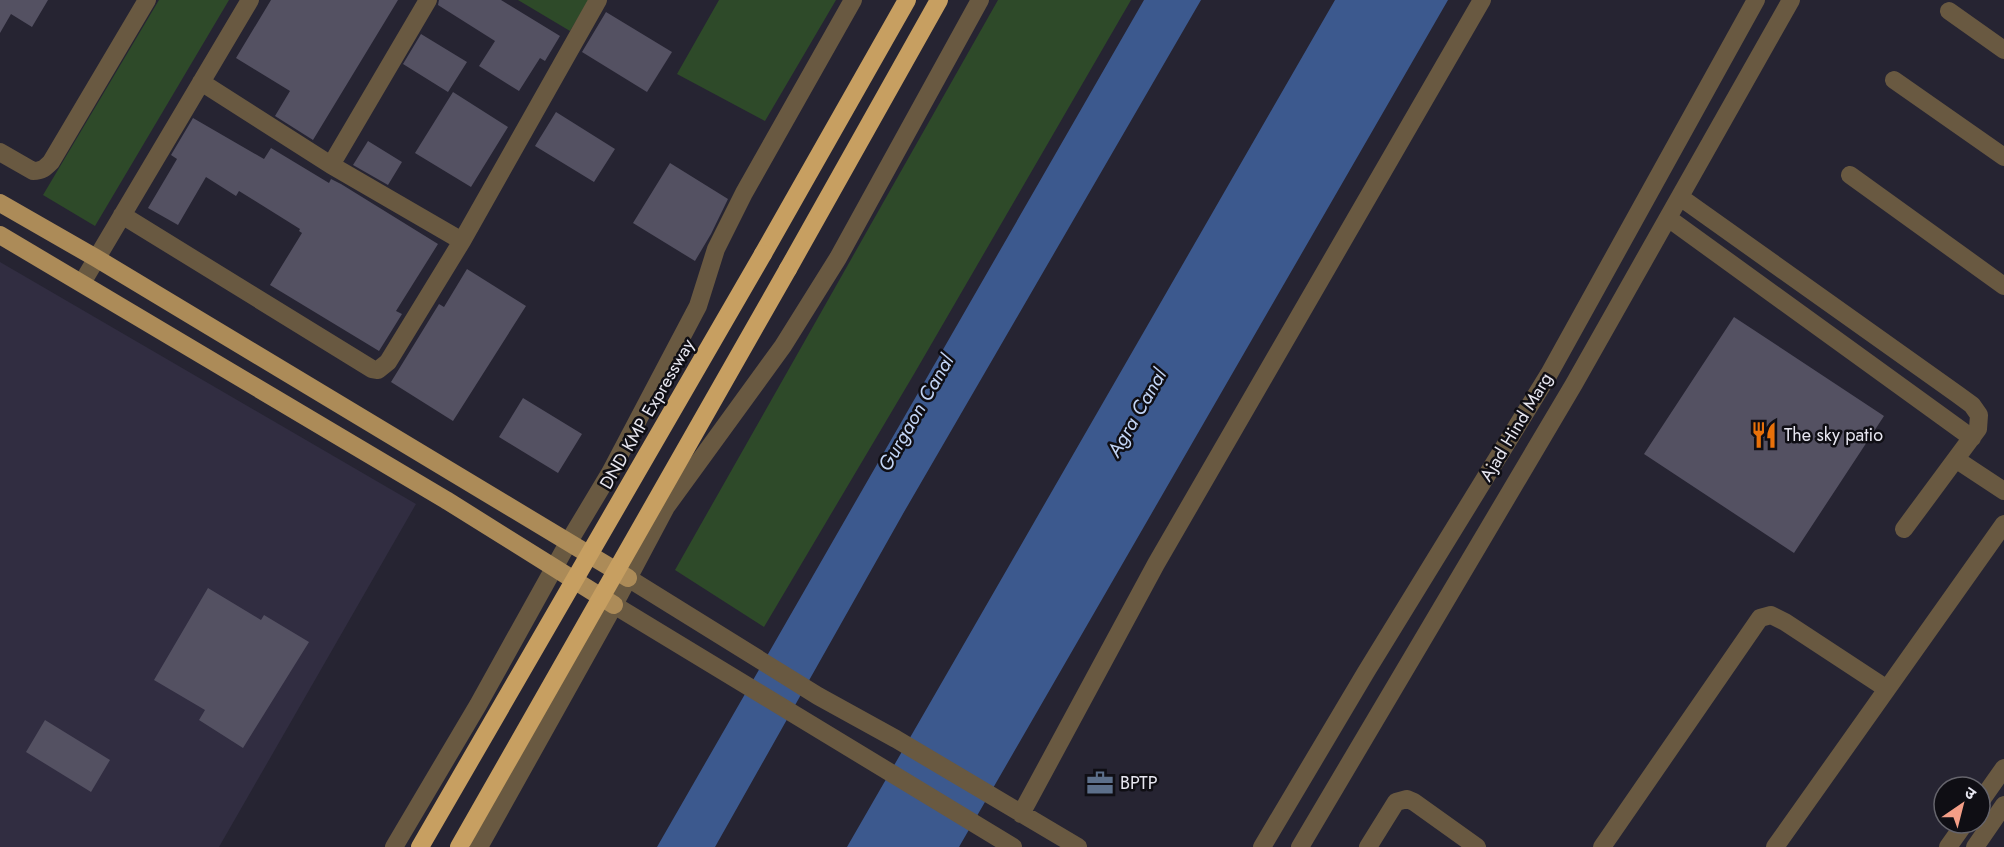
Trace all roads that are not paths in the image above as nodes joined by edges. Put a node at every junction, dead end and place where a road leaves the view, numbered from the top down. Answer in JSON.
{"nodes":[{"id":1,"x":147,"y":0,"type":"edge"},
{"id":2,"x":250,"y":0,"type":"edge"},
{"id":3,"x":428,"y":0,"type":"edge"},
{"id":4,"x":598,"y":0,"type":"edge"},
{"id":5,"x":853,"y":0,"type":"edge"},
{"id":6,"x":907,"y":0,"type":"edge"},
{"id":7,"x":939,"y":0,"type":"edge"},
{"id":8,"x":980,"y":0,"type":"edge"},
{"id":9,"x":1482,"y":0,"type":"edge"},
{"id":10,"x":1756,"y":0,"type":"edge"},
{"id":11,"x":1791,"y":0,"type":"edge"},
{"id":12,"x":1949,"y":11,"type":"dead end"},
{"id":13,"x":2004,"y":50,"type":"edge"},
{"id":14,"x":1894,"y":80,"type":"dead end"},
{"id":15,"x":201,"y":82,"type":"junction"},
{"id":16,"x":0,"y":152,"type":"edge"},
{"id":17,"x":2004,"y":157,"type":"edge"},
{"id":18,"x":331,"y":165,"type":"junction"},
{"id":19,"x":1850,"y":175,"type":"dead end"},
{"id":20,"x":1680,"y":197,"type":"junction"},
{"id":21,"x":0,"y":203,"type":"edge"},
{"id":22,"x":122,"y":215,"type":"junction"},
{"id":23,"x":1668,"y":218,"type":"junction"},
{"id":24,"x":0,"y":234,"type":"edge"},
{"id":25,"x":462,"y":241,"type":"junction"},
{"id":26,"x":96,"y":258,"type":"junction"},
{"id":27,"x":82,"y":283,"type":"junction"},
{"id":28,"x":2004,"y":286,"type":"edge"},
{"id":29,"x":1972,"y":438,"type":"junction"},
{"id":30,"x":1957,"y":459,"type":"junction"},
{"id":31,"x":2004,"y":492,"type":"edge"},
{"id":32,"x":2004,"y":524,"type":"edge"},
{"id":33,"x":1904,"y":529,"type":"dead end"},
{"id":34,"x":568,"y":543,"type":"junction"},
{"id":35,"x":554,"y":567,"type":"junction"},
{"id":36,"x":628,"y":578,"type":"junction"},
{"id":37,"x":614,"y":605,"type":"junction"},
{"id":38,"x":1887,"y":689,"type":"junction"},
{"id":39,"x":857,"y":718,"type":"junction"},
{"id":40,"x":842,"y":743,"type":"junction"},
{"id":41,"x":1324,"y":745,"type":"junction"},
{"id":42,"x":1350,"y":761,"type":"junction"},
{"id":43,"x":2004,"y":768,"type":"edge"},
{"id":44,"x":1992,"y":785,"type":"edge"},
{"id":45,"x":2004,"y":805,"type":"edge"},
{"id":46,"x":1021,"y":814,"type":"junction"},
{"id":47,"x":1006,"y":845,"type":"edge"},
{"id":48,"x":394,"y":847,"type":"edge"},
{"id":49,"x":420,"y":847,"type":"edge"},
{"id":50,"x":459,"y":847,"type":"edge"},
{"id":51,"x":479,"y":847,"type":"edge"},
{"id":52,"x":1078,"y":847,"type":"edge"},
{"id":53,"x":1262,"y":847,"type":"edge"},
{"id":54,"x":1300,"y":847,"type":"edge"},
{"id":55,"x":1368,"y":847,"type":"edge"},
{"id":56,"x":1478,"y":847,"type":"edge"},
{"id":57,"x":1602,"y":847,"type":"edge"},
{"id":58,"x":1775,"y":847,"type":"edge"},
{"id":59,"x":1975,"y":847,"type":"edge"}],
"edges":[{"from":1,"to":16,"type":"street"},
{"from":2,"to":15,"type":"street"},
{"from":3,"to":18,"type":"street"},
{"from":4,"to":25,"type":"street"},
{"from":5,"to":34,"type":"street"},
{"from":6,"to":49,"type":"highway","name":"DND KMP Expressway","bridge":true},
{"from":7,"to":50,"type":"highway","bridge":true},
{"from":8,"to":36,"type":"street"},
{"from":9,"to":46,"type":"street"},
{"from":10,"to":41,"type":"street","name":"Ajad Hind Marg"},
{"from":11,"to":20,"type":"street"},
{"from":12,"to":13,"type":"street"},
{"from":14,"to":17,"type":"street"},
{"from":15,"to":18,"type":"street"},
{"from":15,"to":22,"type":"street"},
{"from":18,"to":25,"type":"street"},
{"from":19,"to":28,"type":"street"},
{"from":20,"to":23,"type":"street"},
{"from":20,"to":29,"type":"street"},
{"from":21,"to":26,"type":"main road"},
{"from":22,"to":25,"type":"street"},
{"from":22,"to":26,"type":"street"},
{"from":23,"to":29,"type":"street"},
{"from":23,"to":42,"type":"street"},
{"from":24,"to":27,"type":"main road"},
{"from":26,"to":27,"type":"street"},
{"from":26,"to":34,"type":"main road"},
{"from":27,"to":35,"type":"main road"},
{"from":29,"to":30,"type":"street"},
{"from":30,"to":31,"type":"street"},
{"from":30,"to":33,"type":"street"},
{"from":32,"to":38,"type":"street"},
{"from":34,"to":35,"type":"street"},
{"from":34,"to":36,"type":"main road"},
{"from":35,"to":37,"type":"main road"},
{"from":35,"to":48,"type":"street"},
{"from":36,"to":37,"type":"street"},
{"from":36,"to":39,"type":"street"},
{"from":37,"to":40,"type":"street"},
{"from":37,"to":51,"type":"street"},
{"from":38,"to":57,"type":"street"},
{"from":38,"to":58,"type":"street"},
{"from":39,"to":40,"type":"street"},
{"from":39,"to":46,"type":"street"},
{"from":40,"to":47,"type":"street"},
{"from":41,"to":42,"type":"street"},
{"from":41,"to":53,"type":"street","name":"Ajad Hind Marg"},
{"from":42,"to":54,"type":"street"},
{"from":43,"to":44,"type":"street"},
{"from":45,"to":59,"type":"street"},
{"from":46,"to":52,"type":"street"},
{"from":55,"to":56,"type":"street"}]}
